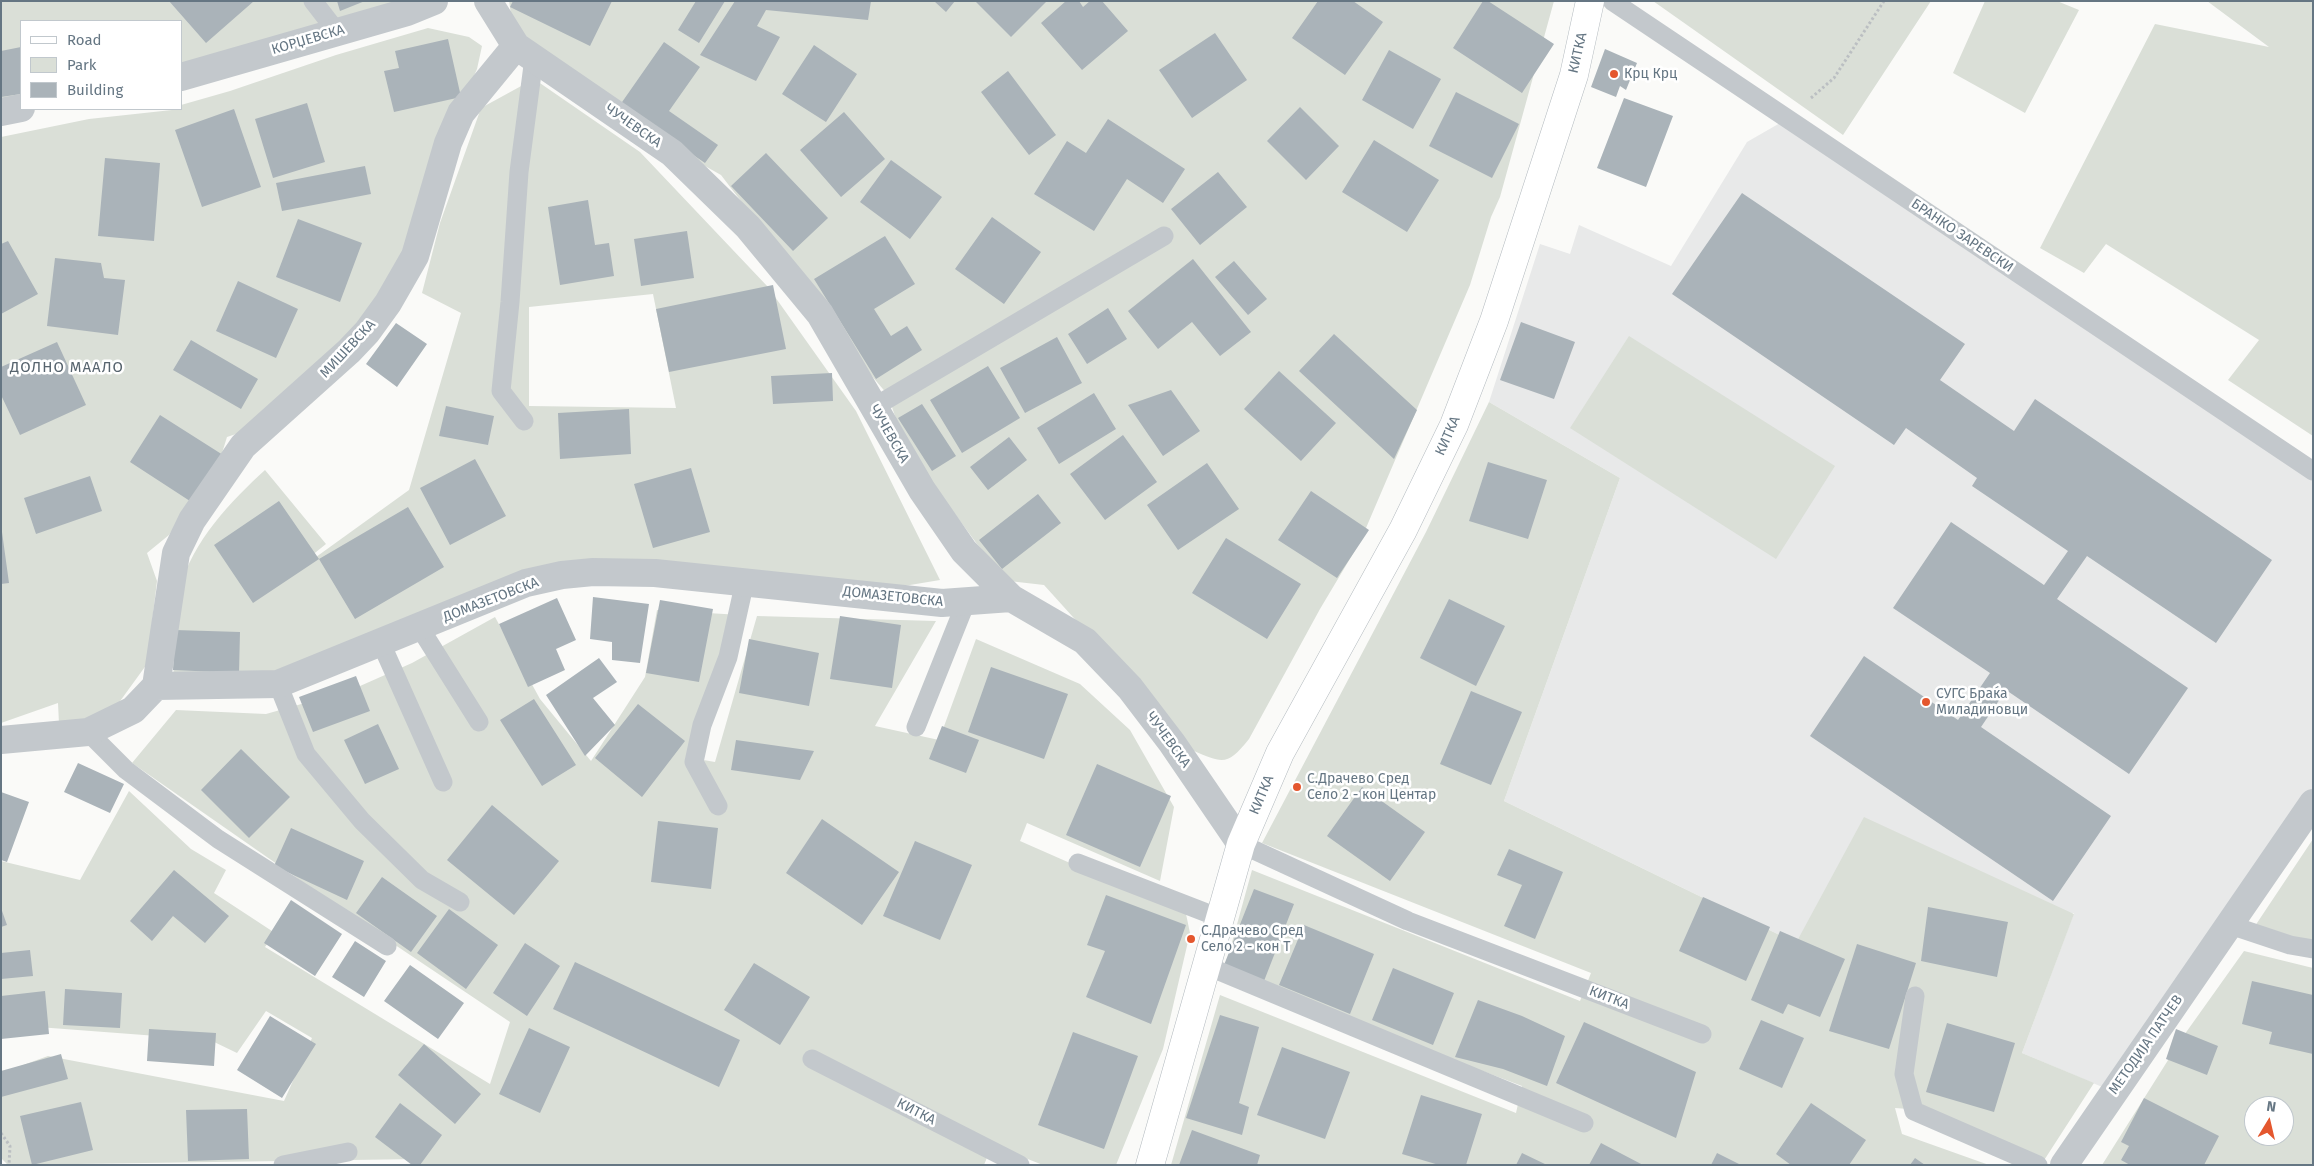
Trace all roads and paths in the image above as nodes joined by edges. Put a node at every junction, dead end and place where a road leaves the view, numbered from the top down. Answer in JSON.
{"nodes":[{"id":1,"x":312,"y":1,"type":"edge"},
{"id":2,"x":434,"y":1,"type":"edge"},
{"id":3,"x":488,"y":1,"type":"edge"},
{"id":4,"x":1590,"y":1,"type":"edge"},
{"id":5,"x":1612,"y":1,"type":"edge"},
{"id":6,"x":1884,"y":1,"type":"edge"},
{"id":7,"x":337,"y":32,"type":"junction"},
{"id":8,"x":525,"y":52,"type":"junction"},
{"id":9,"x":182,"y":77,"type":"edge"},
{"id":10,"x":20,"y":108,"type":"edge"},
{"id":11,"x":1,"y":112,"type":"edge"},
{"id":12,"x":1787,"y":119,"type":"junction"},
{"id":13,"x":1164,"y":236,"type":"dead end"},
{"id":14,"x":874,"y":407,"type":"junction"},
{"id":15,"x":524,"y":421,"type":"dead end"},
{"id":16,"x":2313,"y":471,"type":"edge"},
{"id":17,"x":745,"y":581,"type":"junction"},
{"id":18,"x":1011,"y":598,"type":"junction"},
{"id":19,"x":966,"y":602,"type":"junction"},
{"id":20,"x":420,"y":628,"type":"junction"},
{"id":21,"x":381,"y":643,"type":"junction"},
{"id":22,"x":278,"y":684,"type":"junction"},
{"id":23,"x":156,"y":686,"type":"junction"},
{"id":24,"x":479,"y":722,"type":"dead end"},
{"id":25,"x":916,"y":727,"type":"dead end"},
{"id":26,"x":88,"y":732,"type":"junction"},
{"id":27,"x":1,"y":740,"type":"edge"},
{"id":28,"x":443,"y":782,"type":"dead end"},
{"id":29,"x":2313,"y":803,"type":"edge"},
{"id":30,"x":718,"y":806,"type":"dead end"},
{"id":31,"x":1241,"y":844,"type":"junction"},
{"id":32,"x":1078,"y":863,"type":"dead end"},
{"id":33,"x":460,"y":902,"type":"dead end"},
{"id":34,"x":1220,"y":918,"type":"junction"},
{"id":35,"x":2230,"y":925,"type":"junction"},
{"id":36,"x":387,"y":946,"type":"dead end"},
{"id":37,"x":2313,"y":949,"type":"edge"},
{"id":38,"x":1207,"y":966,"type":"junction"},
{"id":39,"x":1914,"y":996,"type":"dead end"},
{"id":40,"x":1702,"y":1034,"type":"dead end"},
{"id":41,"x":812,"y":1060,"type":"dead end"},
{"id":42,"x":1584,"y":1123,"type":"dead end"},
{"id":43,"x":1,"y":1133,"type":"edge"},
{"id":44,"x":348,"y":1152,"type":"dead end"},
{"id":45,"x":9,"y":1165,"type":"edge"},
{"id":46,"x":283,"y":1165,"type":"edge"},
{"id":47,"x":1020,"y":1165,"type":"edge"},
{"id":48,"x":1150,"y":1165,"type":"edge"},
{"id":49,"x":2038,"y":1165,"type":"edge"},
{"id":50,"x":2064,"y":1165,"type":"edge"}],
"edges":[{"from":1,"to":7,"type":"lane"},
{"from":2,"to":7,"type":"street","name":"КОРЏЕВСКА"},
{"from":3,"to":8,"type":"street"},
{"from":4,"to":31,"type":"main road","name":"КИТКА"},
{"from":5,"to":12,"type":"lane","name":"БРАНКО ЗАРЕВСКИ"},
{"from":6,"to":12,"type":"path"},
{"from":7,"to":9,"type":"street","name":"КОРЏЕВСКА"},
{"from":8,"to":14,"type":"street","name":"ЧУЧЕВСКА"},
{"from":8,"to":15,"type":"lane"},
{"from":8,"to":23,"type":"street","name":"МИШЕВСКА"},
{"from":10,"to":11,"type":"street"},
{"from":12,"to":16,"type":"lane","name":"БРАНКО ЗАРЕВСКИ"},
{"from":13,"to":14,"type":"lane"},
{"from":14,"to":18,"type":"street","name":"ЧУЧЕВСКА"},
{"from":17,"to":19,"type":"street","name":"ДОМАЗЕТОВСКА"},
{"from":17,"to":20,"type":"street","name":"ДОМАЗЕТОВСКА"},
{"from":17,"to":30,"type":"lane"},
{"from":18,"to":19,"type":"street","name":"ДОМАЗЕТОВСКА"},
{"from":18,"to":31,"type":"street","name":"ЧУЧЕВСКА"},
{"from":19,"to":25,"type":"lane"},
{"from":20,"to":21,"type":"street","name":"ДОМАЗЕТОВСКА"},
{"from":20,"to":24,"type":"lane"},
{"from":21,"to":22,"type":"street","name":"ДОМАЗЕТОВСКА"},
{"from":21,"to":28,"type":"lane"},
{"from":22,"to":23,"type":"street","name":"ДОМАЗЕТОВСКА"},
{"from":22,"to":33,"type":"lane"},
{"from":23,"to":26,"type":"street"},
{"from":26,"to":27,"type":"street"},
{"from":26,"to":36,"type":"lane"},
{"from":29,"to":35,"type":"street","name":"МЕТОДИЈА ПАТЧЕВ"},
{"from":31,"to":34,"type":"main road","name":"КИТКА"},
{"from":31,"to":40,"type":"lane","name":"КИТКА"},
{"from":32,"to":34,"type":"lane"},
{"from":34,"to":38,"type":"main road","name":"КИТКА"},
{"from":35,"to":37,"type":"lane"},
{"from":35,"to":50,"type":"street","name":"МЕТОДИЈА ПАТЧЕВ"},
{"from":38,"to":42,"type":"lane"},
{"from":38,"to":48,"type":"main road","name":"КИТКА"},
{"from":39,"to":49,"type":"lane"},
{"from":41,"to":47,"type":"lane","name":"КИТКА"},
{"from":43,"to":45,"type":"path"},
{"from":44,"to":46,"type":"lane"}]}
